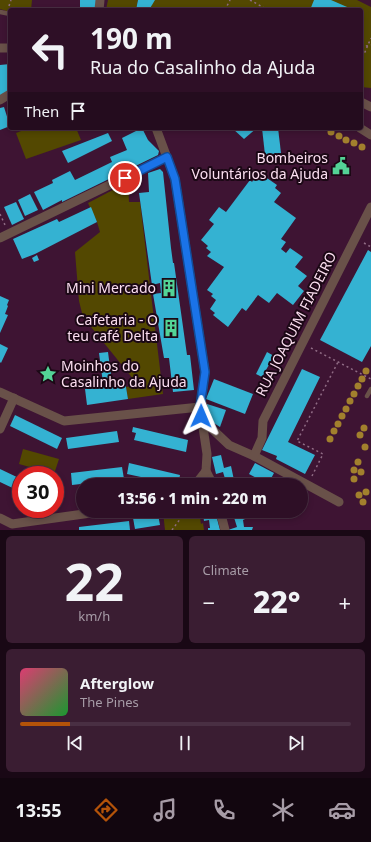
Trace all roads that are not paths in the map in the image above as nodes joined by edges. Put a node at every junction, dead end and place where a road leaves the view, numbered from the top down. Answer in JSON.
{"nodes":[{"id":1,"x":157,"y":130,"type":"edge"},
{"id":2,"x":167,"y":157,"type":"junction"},
{"id":3,"x":371,"y":207,"type":"edge"},
{"id":4,"x":0,"y":238,"type":"edge"},
{"id":5,"x":371,"y":389,"type":"edge"},
{"id":6,"x":0,"y":392,"type":"edge"},
{"id":7,"x":367,"y":396,"type":"dead end"},
{"id":8,"x":14,"y":398,"type":"junction"},
{"id":9,"x":200,"y":407,"type":"junction"},
{"id":10,"x":202,"y":425,"type":"junction"},
{"id":11,"x":0,"y":429,"type":"edge"},
{"id":12,"x":254,"y":456,"type":"junction"},
{"id":13,"x":206,"y":471,"type":"junction"},
{"id":14,"x":200,"y":478,"type":"edge"},
{"id":15,"x":210,"y":478,"type":"edge"},
{"id":16,"x":339,"y":502,"type":"dead end"},
{"id":17,"x":76,"y":515,"type":"edge"},
{"id":18,"x":0,"y":518,"type":"edge"},
{"id":19,"x":222,"y":518,"type":"edge"},
{"id":20,"x":225,"y":530,"type":"edge"}],
"edges":[{"from":1,"to":2,"type":"street"},
{"from":2,"to":4,"type":"street"},
{"from":2,"to":9,"type":"street"},
{"from":3,"to":12,"type":"street","name":"RUA JOAQUIM FIADEIRO"},
{"from":5,"to":7,"type":"lane"},
{"from":6,"to":8,"type":"street"},
{"from":8,"to":9,"type":"street"},
{"from":8,"to":11,"type":"street"},
{"from":9,"to":10,"type":"street"},
{"from":10,"to":12,"type":"street"},
{"from":10,"to":13,"type":"street"},
{"from":12,"to":16,"type":"street"},
{"from":13,"to":14,"type":"street"},
{"from":13,"to":15,"type":"street"},
{"from":17,"to":18,"type":"street"},
{"from":19,"to":20,"type":"street"}]}
